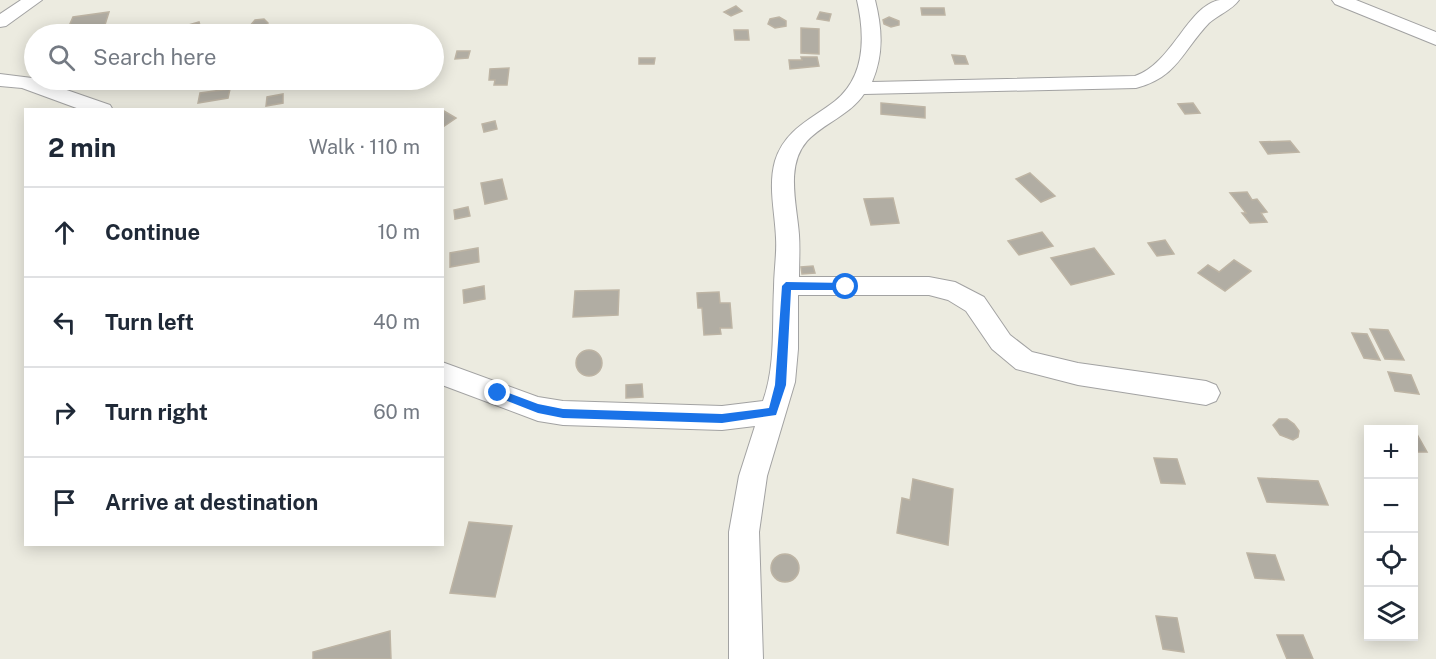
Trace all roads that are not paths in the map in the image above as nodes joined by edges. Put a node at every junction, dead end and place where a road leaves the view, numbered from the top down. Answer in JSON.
{"nodes":[{"id":1,"x":18,"y":0,"type":"edge"},
{"id":2,"x":33,"y":0,"type":"edge"},
{"id":3,"x":866,"y":0,"type":"edge"},
{"id":4,"x":1230,"y":0,"type":"edge"},
{"id":5,"x":1341,"y":0,"type":"edge"},
{"id":6,"x":4,"y":20,"type":"edge"},
{"id":7,"x":1436,"y":39,"type":"edge"},
{"id":8,"x":0,"y":80,"type":"edge"},
{"id":9,"x":24,"y":82,"type":"edge"},
{"id":10,"x":859,"y":88,"type":"junction"},
{"id":11,"x":47,"y":90,"type":"edge"},
{"id":12,"x":97,"y":108,"type":"edge"},
{"id":13,"x":786,"y":286,"type":"junction"},
{"id":14,"x":444,"y":375,"type":"edge"},
{"id":15,"x":1206,"y":393,"type":"dead end"},
{"id":16,"x":773,"y":412,"type":"junction"},
{"id":17,"x":746,"y":659,"type":"edge"}],
"edges":[{"from":1,"to":6,"type":"street"},
{"from":2,"to":6,"type":"street"},
{"from":3,"to":10,"type":"street"},
{"from":4,"to":10,"type":"street"},
{"from":5,"to":7,"type":"street"},
{"from":8,"to":9,"type":"street"},
{"from":10,"to":13,"type":"street"},
{"from":11,"to":12,"type":"street"},
{"from":13,"to":15,"type":"street"},
{"from":13,"to":16,"type":"street"},
{"from":14,"to":16,"type":"street"},
{"from":16,"to":17,"type":"street"}]}
